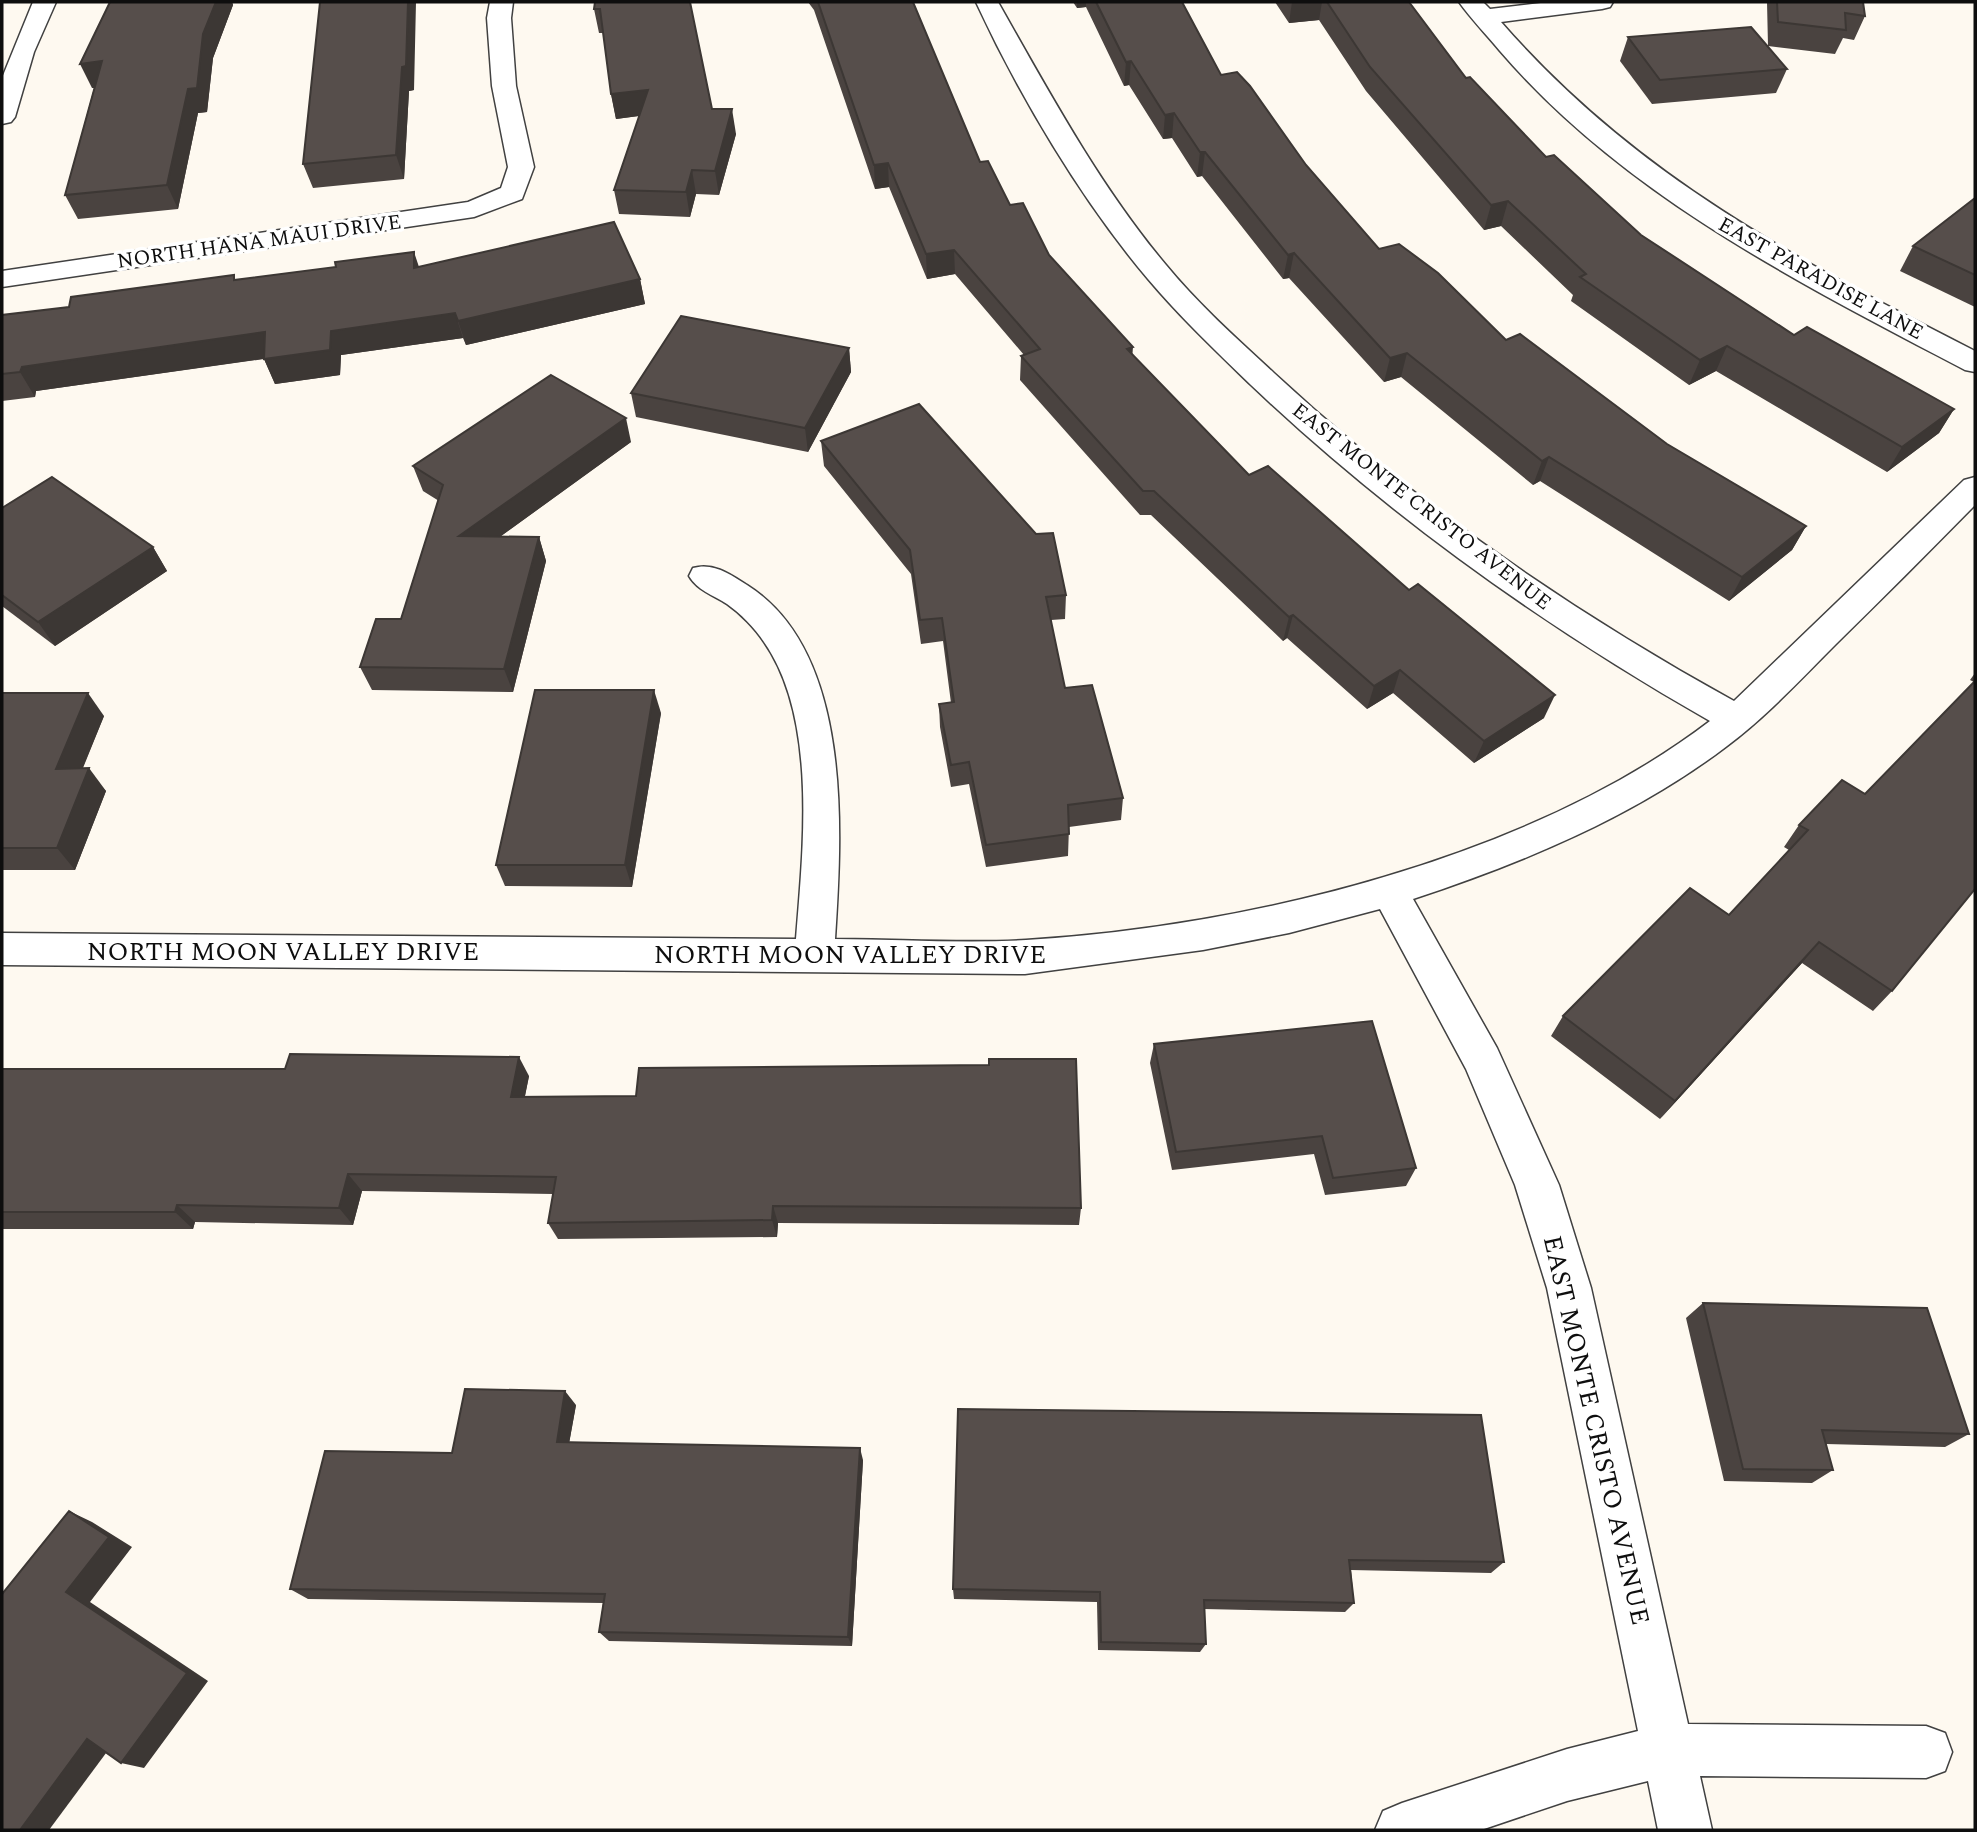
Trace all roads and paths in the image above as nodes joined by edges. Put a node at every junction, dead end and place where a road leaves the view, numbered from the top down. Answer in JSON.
{"nodes":[{"id":1,"x":44,"y":2,"type":"edge"},
{"id":2,"x":501,"y":2,"type":"edge"},
{"id":3,"x":987,"y":2,"type":"edge"},
{"id":4,"x":1602,"y":2,"type":"edge"},
{"id":5,"x":1478,"y":10,"type":"edge"},
{"id":6,"x":2,"y":117,"type":"edge"},
{"id":7,"x":2,"y":279,"type":"edge"},
{"id":8,"x":1975,"y":363,"type":"edge"},
{"id":9,"x":1975,"y":487,"type":"edge"},
{"id":10,"x":705,"y":576,"type":"dead end"},
{"id":11,"x":1736,"y":719,"type":"junction"},
{"id":12,"x":1390,"y":892,"type":"junction"},
{"id":13,"x":2,"y":950,"type":"edge"},
{"id":14,"x":814,"y":955,"type":"junction"},
{"id":15,"x":1669,"y":1750,"type":"junction"},
{"id":16,"x":1926,"y":1752,"type":"dead end"},
{"id":17,"x":1402,"y":1830,"type":"edge"},
{"id":18,"x":1685,"y":1830,"type":"edge"}],
"edges":[{"from":1,"to":6,"type":"street"},
{"from":2,"to":7,"type":"street","name":"NORTH HANA MAUI DRIVE"},
{"from":3,"to":11,"type":"street","name":"EAST MONTE CRISTO AVENUE"},
{"from":4,"to":5,"type":"street","name":"EAST PARADISE LANE"},
{"from":5,"to":8,"type":"street","name":"EAST PARADISE LANE"},
{"from":9,"to":11,"type":"street","name":"NORTH MOON VALLEY DRIVE"},
{"from":10,"to":14,"type":"street"},
{"from":11,"to":12,"type":"street","name":"NORTH MOON VALLEY DRIVE"},
{"from":12,"to":14,"type":"street","name":"NORTH MOON VALLEY DRIVE"},
{"from":12,"to":15,"type":"street","name":"EAST MONTE CRISTO AVENUE"},
{"from":13,"to":14,"type":"street","name":"NORTH MOON VALLEY DRIVE"},
{"from":15,"to":16,"type":"street"},
{"from":15,"to":17,"type":"street"},
{"from":15,"to":18,"type":"street","name":"EAST MONTE CRISTO AVENUE"}]}
